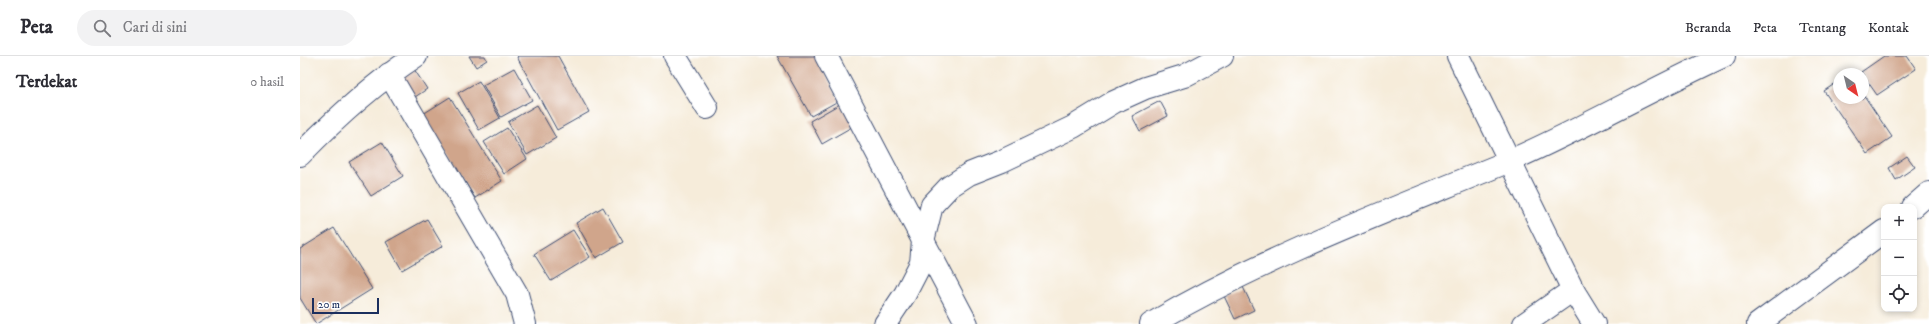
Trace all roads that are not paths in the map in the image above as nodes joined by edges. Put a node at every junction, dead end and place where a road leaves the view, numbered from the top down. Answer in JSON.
{"nodes":[{"id":1,"x":416,"y":56,"type":"edge"},
{"id":2,"x":675,"y":56,"type":"edge"},
{"id":3,"x":826,"y":56,"type":"edge"},
{"id":4,"x":1222,"y":56,"type":"edge"},
{"id":5,"x":1458,"y":56,"type":"edge"},
{"id":6,"x":1724,"y":56,"type":"edge"},
{"id":7,"x":389,"y":74,"type":"junction"},
{"id":8,"x":707,"y":108,"type":"dead end"},
{"id":9,"x":300,"y":155,"type":"edge"},
{"id":10,"x":1509,"y":161,"type":"junction"},
{"id":11,"x":1929,"y":194,"type":"edge"},
{"id":12,"x":1917,"y":204,"type":"edge"},
{"id":13,"x":1881,"y":233,"type":"edge"},
{"id":14,"x":923,"y":241,"type":"junction"},
{"id":15,"x":1573,"y":290,"type":"junction"},
{"id":16,"x":525,"y":324,"type":"edge"},
{"id":17,"x":886,"y":324,"type":"edge"},
{"id":18,"x":967,"y":324,"type":"edge"},
{"id":19,"x":1151,"y":324,"type":"edge"},
{"id":20,"x":1524,"y":324,"type":"edge"},
{"id":21,"x":1594,"y":324,"type":"edge"},
{"id":22,"x":1758,"y":324,"type":"edge"}],
"edges":[{"from":1,"to":7,"type":"street"},
{"from":2,"to":8,"type":"street"},
{"from":3,"to":14,"type":"street"},
{"from":4,"to":14,"type":"street"},
{"from":5,"to":10,"type":"street"},
{"from":6,"to":10,"type":"street"},
{"from":7,"to":9,"type":"street"},
{"from":7,"to":16,"type":"street"},
{"from":10,"to":15,"type":"street"},
{"from":10,"to":19,"type":"street"},
{"from":11,"to":12,"type":"street"},
{"from":13,"to":22,"type":"street"},
{"from":14,"to":17,"type":"street"},
{"from":14,"to":18,"type":"street"},
{"from":15,"to":20,"type":"street"},
{"from":15,"to":21,"type":"street"}]}
